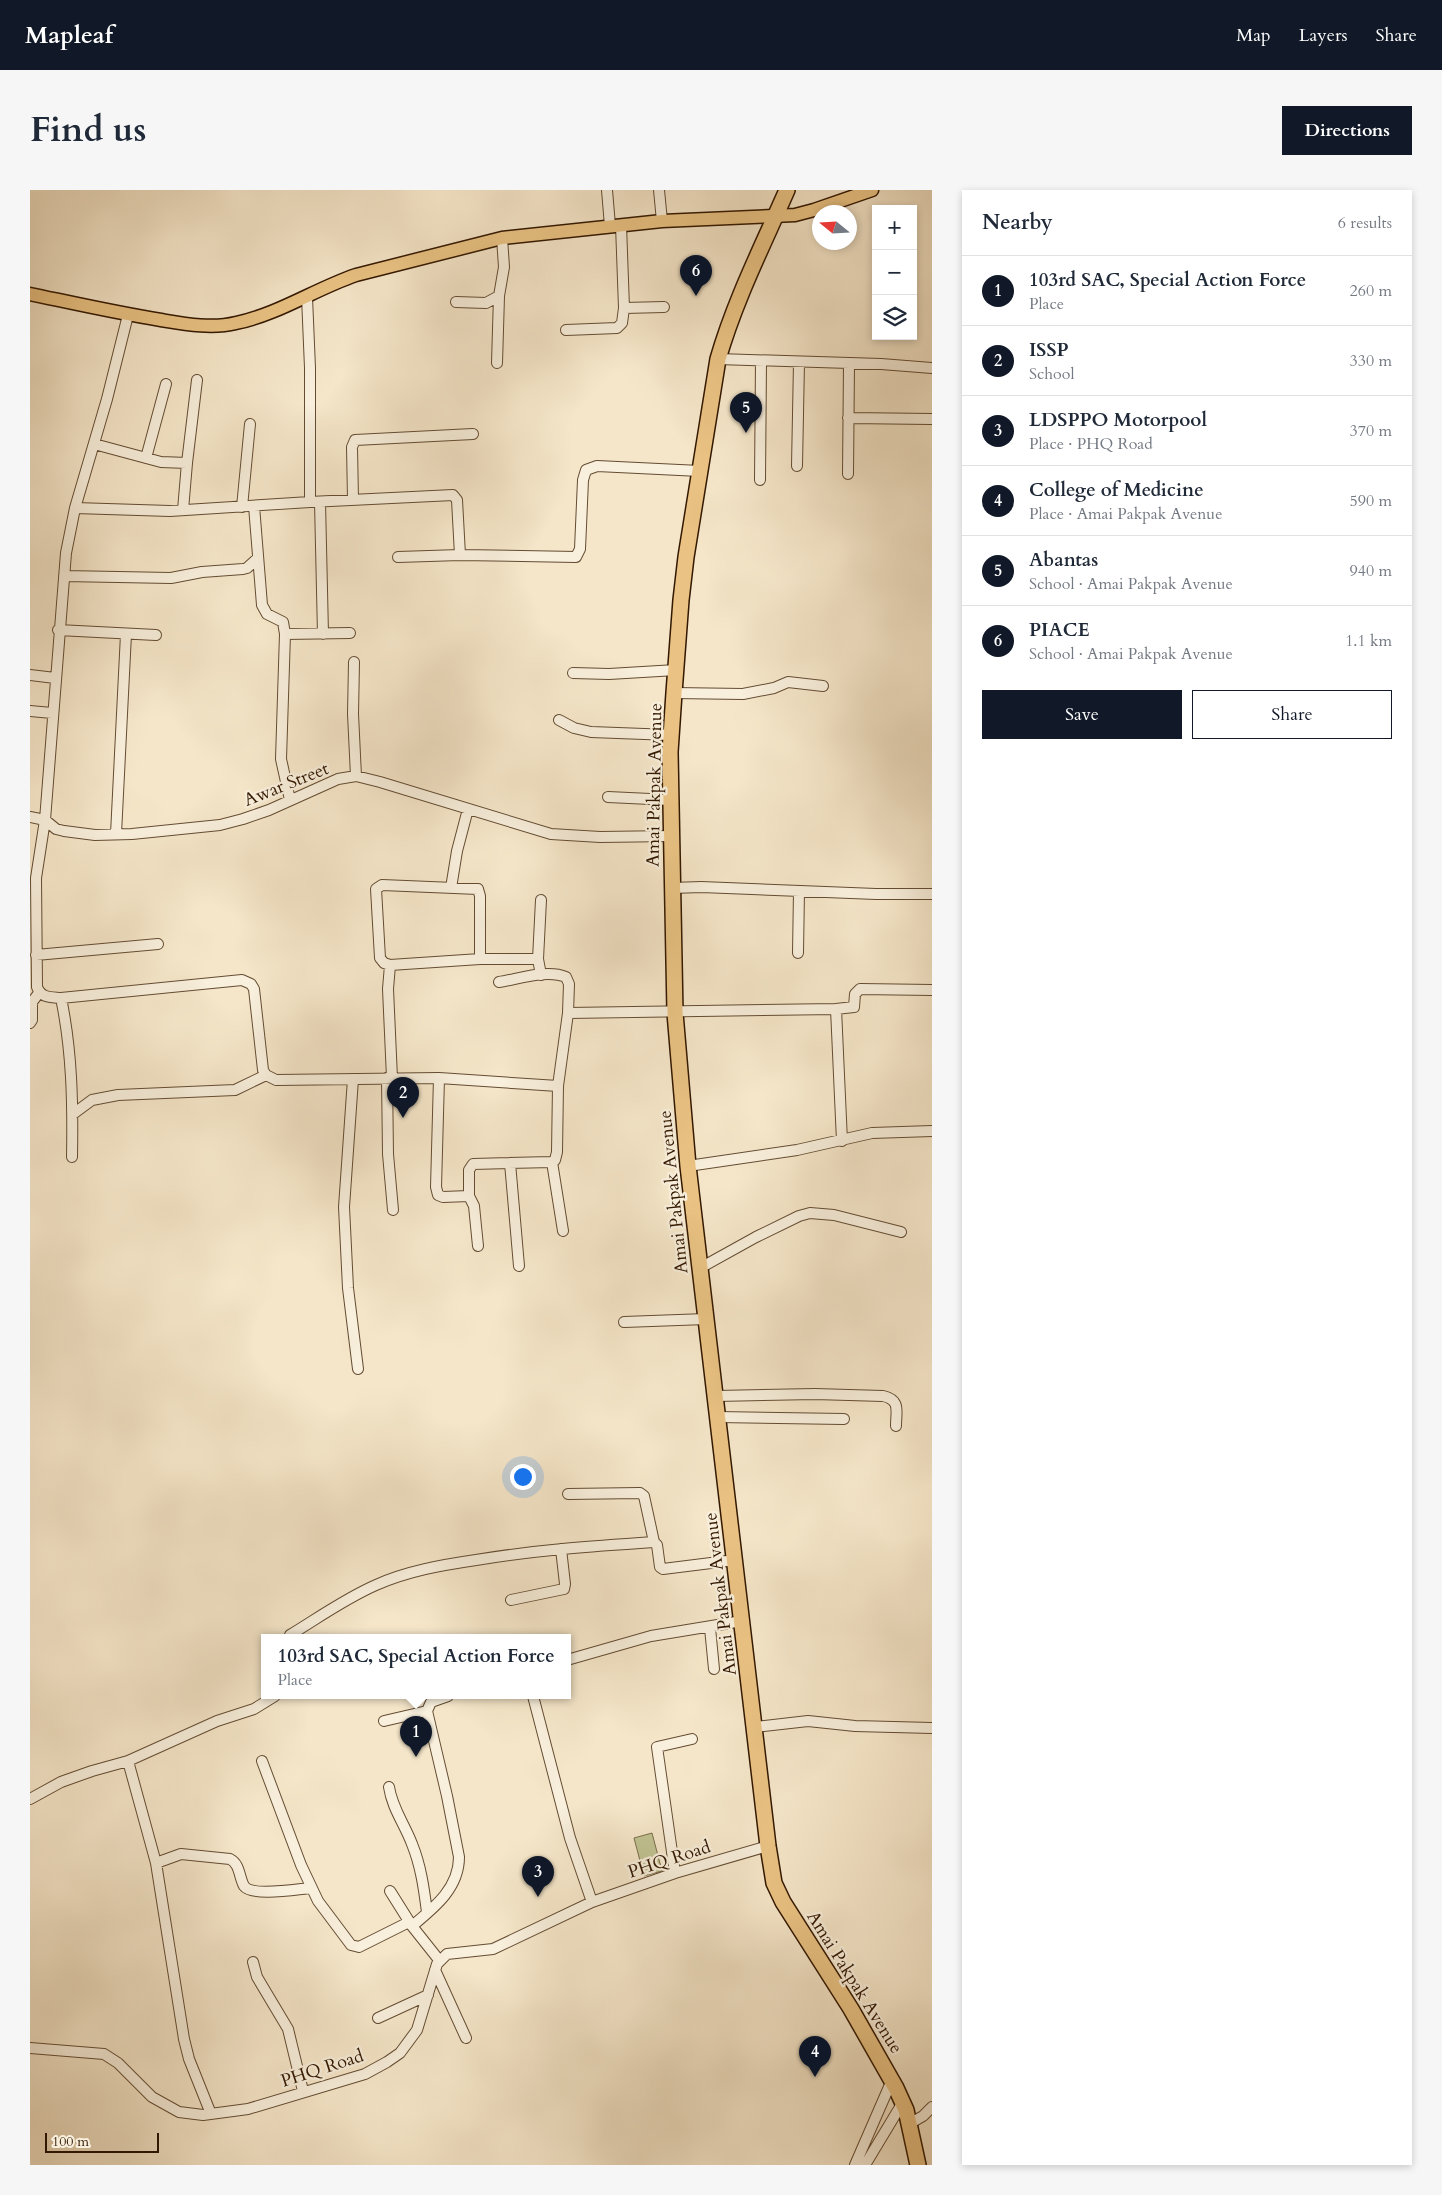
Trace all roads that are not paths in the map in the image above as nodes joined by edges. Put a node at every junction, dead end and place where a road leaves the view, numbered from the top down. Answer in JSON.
{"nodes":[{"id":1,"x":607,"y":190,"type":"edge"},
{"id":2,"x":659,"y":190,"type":"edge"},
{"id":3,"x":787,"y":190,"type":"edge"},
{"id":4,"x":872,"y":190,"type":"edge"},
{"id":5,"x":776,"y":216,"type":"junction"},
{"id":6,"x":662,"y":221,"type":"junction"},
{"id":7,"x":616,"y":226,"type":"junction"},
{"id":8,"x":502,"y":238,"type":"junction"},
{"id":9,"x":30,"y":294,"type":"edge"},
{"id":10,"x":499,"y":296,"type":"junction"},
{"id":11,"x":308,"y":297,"type":"junction"},
{"id":12,"x":456,"y":302,"type":"dead end"},
{"id":13,"x":664,"y":307,"type":"dead end"},
{"id":14,"x":624,"y":308,"type":"junction"},
{"id":15,"x":128,"y":315,"type":"junction"},
{"id":16,"x":566,"y":330,"type":"dead end"},
{"id":17,"x":718,"y":359,"type":"junction"},
{"id":18,"x":761,"y":361,"type":"junction"},
{"id":19,"x":799,"y":362,"type":"junction"},
{"id":20,"x":497,"y":363,"type":"dead end"},
{"id":21,"x":849,"y":364,"type":"junction"},
{"id":22,"x":932,"y":368,"type":"edge"},
{"id":23,"x":197,"y":380,"type":"dead end"},
{"id":24,"x":166,"y":384,"type":"dead end"},
{"id":25,"x":848,"y":418,"type":"junction"},
{"id":26,"x":932,"y":419,"type":"edge"},
{"id":27,"x":250,"y":424,"type":"dead end"},
{"id":28,"x":473,"y":434,"type":"dead end"},
{"id":29,"x":94,"y":444,"type":"junction"},
{"id":30,"x":146,"y":458,"type":"junction"},
{"id":31,"x":187,"y":463,"type":"junction"},
{"id":32,"x":797,"y":466,"type":"dead end"},
{"id":33,"x":700,"y":470,"type":"junction"},
{"id":34,"x":848,"y":474,"type":"dead end"},
{"id":35,"x":760,"y":480,"type":"dead end"},
{"id":36,"x":353,"y":500,"type":"junction"},
{"id":37,"x":315,"y":502,"type":"junction"},
{"id":38,"x":254,"y":506,"type":"junction"},
{"id":39,"x":242,"y":507,"type":"junction"},
{"id":40,"x":75,"y":508,"type":"junction"},
{"id":41,"x":182,"y":510,"type":"junction"},
{"id":42,"x":460,"y":555,"type":"junction"},
{"id":43,"x":398,"y":556,"type":"dead end"},
{"id":44,"x":258,"y":558,"type":"junction"},
{"id":45,"x":64,"y":576,"type":"junction"},
{"id":46,"x":58,"y":630,"type":"junction"},
{"id":47,"x":350,"y":633,"type":"dead end"},
{"id":48,"x":126,"y":634,"type":"junction"},
{"id":49,"x":285,"y":634,"type":"junction"},
{"id":50,"x":323,"y":634,"type":"junction"},
{"id":51,"x":156,"y":635,"type":"dead end"},
{"id":52,"x":354,"y":662,"type":"dead end"},
{"id":53,"x":676,"y":670,"type":"junction"},
{"id":54,"x":573,"y":673,"type":"dead end"},
{"id":55,"x":30,"y":675,"type":"edge"},
{"id":56,"x":55,"y":678,"type":"junction"},
{"id":57,"x":823,"y":686,"type":"dead end"},
{"id":58,"x":674,"y":693,"type":"junction"},
{"id":59,"x":30,"y":711,"type":"edge"},
{"id":60,"x":52,"y":713,"type":"junction"},
{"id":61,"x":559,"y":720,"type":"dead end"},
{"id":62,"x":672,"y":735,"type":"junction"},
{"id":63,"x":356,"y":776,"type":"junction"},
{"id":64,"x":608,"y":797,"type":"dead end"},
{"id":65,"x":290,"y":800,"type":"junction"},
{"id":66,"x":671,"y":800,"type":"junction"},
{"id":67,"x":468,"y":809,"type":"junction"},
{"id":68,"x":30,"y":817,"type":"edge"},
{"id":69,"x":45,"y":820,"type":"junction"},
{"id":70,"x":116,"y":834,"type":"junction"},
{"id":71,"x":672,"y":836,"type":"junction"},
{"id":72,"x":451,"y":888,"type":"junction"},
{"id":73,"x":672,"y":888,"type":"junction"},
{"id":74,"x":799,"y":892,"type":"junction"},
{"id":75,"x":932,"y":894,"type":"edge"},
{"id":76,"x":541,"y":900,"type":"dead end"},
{"id":77,"x":158,"y":944,"type":"dead end"},
{"id":78,"x":798,"y":953,"type":"dead end"},
{"id":79,"x":36,"y":955,"type":"junction"},
{"id":80,"x":480,"y":959,"type":"junction"},
{"id":81,"x":538,"y":959,"type":"junction"},
{"id":82,"x":390,"y":965,"type":"junction"},
{"id":83,"x":541,"y":975,"type":"junction"},
{"id":84,"x":33,"y":977,"type":"edge"},
{"id":85,"x":499,"y":982,"type":"dead end"},
{"id":86,"x":932,"y":990,"type":"edge"},
{"id":87,"x":40,"y":994,"type":"junction"},
{"id":88,"x":61,"y":998,"type":"junction"},
{"id":89,"x":836,"y":1009,"type":"junction"},
{"id":90,"x":568,"y":1013,"type":"junction"},
{"id":91,"x":675,"y":1013,"type":"junction"},
{"id":92,"x":30,"y":1023,"type":"edge"},
{"id":93,"x":266,"y":1075,"type":"junction"},
{"id":94,"x":390,"y":1078,"type":"junction"},
{"id":95,"x":439,"y":1078,"type":"junction"},
{"id":96,"x":353,"y":1079,"type":"junction"},
{"id":97,"x":558,"y":1086,"type":"junction"},
{"id":98,"x":73,"y":1114,"type":"junction"},
{"id":99,"x":932,"y":1131,"type":"edge"},
{"id":100,"x":842,"y":1141,"type":"junction"},
{"id":101,"x":72,"y":1157,"type":"dead end"},
{"id":102,"x":552,"y":1162,"type":"junction"},
{"id":103,"x":510,"y":1164,"type":"junction"},
{"id":104,"x":688,"y":1166,"type":"junction"},
{"id":105,"x":470,"y":1196,"type":"junction"},
{"id":106,"x":393,"y":1210,"type":"dead end"},
{"id":107,"x":563,"y":1231,"type":"dead end"},
{"id":108,"x":901,"y":1232,"type":"dead end"},
{"id":109,"x":478,"y":1246,"type":"dead end"},
{"id":110,"x":519,"y":1266,"type":"dead end"},
{"id":111,"x":700,"y":1268,"type":"junction"},
{"id":112,"x":706,"y":1319,"type":"junction"},
{"id":113,"x":624,"y":1322,"type":"dead end"},
{"id":114,"x":358,"y":1369,"type":"dead end"},
{"id":115,"x":716,"y":1396,"type":"junction"},
{"id":116,"x":718,"y":1417,"type":"junction"},
{"id":117,"x":844,"y":1419,"type":"dead end"},
{"id":118,"x":896,"y":1426,"type":"dead end"},
{"id":119,"x":568,"y":1494,"type":"dead end"},
{"id":120,"x":654,"y":1542,"type":"junction"},
{"id":121,"x":561,"y":1549,"type":"junction"},
{"id":122,"x":735,"y":1560,"type":"junction"},
{"id":123,"x":511,"y":1600,"type":"dead end"},
{"id":124,"x":742,"y":1621,"type":"junction"},
{"id":125,"x":710,"y":1628,"type":"junction"},
{"id":126,"x":293,"y":1634,"type":"edge"},
{"id":127,"x":571,"y":1659,"type":"edge"},
{"id":128,"x":714,"y":1669,"type":"dead end"},
{"id":129,"x":270,"y":1699,"type":"edge"},
{"id":130,"x":440,"y":1699,"type":"edge"},
{"id":131,"x":534,"y":1699,"type":"edge"},
{"id":132,"x":427,"y":1711,"type":"junction"},
{"id":133,"x":384,"y":1721,"type":"dead end"},
{"id":134,"x":755,"y":1727,"type":"junction"},
{"id":135,"x":932,"y":1728,"type":"edge"},
{"id":136,"x":692,"y":1739,"type":"dead end"},
{"id":137,"x":128,"y":1761,"type":"junction"},
{"id":138,"x":262,"y":1761,"type":"dead end"},
{"id":139,"x":389,"y":1787,"type":"dead end"},
{"id":140,"x":30,"y":1799,"type":"edge"},
{"id":141,"x":768,"y":1846,"type":"junction"},
{"id":142,"x":156,"y":1862,"type":"junction"},
{"id":143,"x":675,"y":1872,"type":"junction"},
{"id":144,"x":311,"y":1888,"type":"junction"},
{"id":145,"x":390,"y":1891,"type":"dead end"},
{"id":146,"x":592,"y":1902,"type":"junction"},
{"id":147,"x":427,"y":1912,"type":"junction"},
{"id":148,"x":411,"y":1924,"type":"junction"},
{"id":149,"x":439,"y":1960,"type":"junction"},
{"id":150,"x":253,"y":1962,"type":"dead end"},
{"id":151,"x":435,"y":1970,"type":"junction"},
{"id":152,"x":428,"y":1995,"type":"junction"},
{"id":153,"x":378,"y":2018,"type":"dead end"},
{"id":154,"x":466,"y":2038,"type":"dead end"},
{"id":155,"x":30,"y":2048,"type":"edge"},
{"id":156,"x":892,"y":2080,"type":"junction"},
{"id":157,"x":304,"y":2091,"type":"junction"},
{"id":158,"x":903,"y":2102,"type":"junction"},
{"id":159,"x":932,"y":2107,"type":"edge"},
{"id":160,"x":211,"y":2114,"type":"junction"},
{"id":161,"x":875,"y":2122,"type":"junction"},
{"id":162,"x":910,"y":2124,"type":"junction"},
{"id":163,"x":887,"y":2128,"type":"junction"},
{"id":164,"x":861,"y":2163,"type":"edge"},
{"id":165,"x":918,"y":2165,"type":"edge"}],
"edges":[{"from":1,"to":7,"type":"street"},
{"from":2,"to":6,"type":"street"},
{"from":3,"to":5,"type":"highway","name":"Amai Pakpak Avenue"},
{"from":4,"to":5,"type":"main road"},
{"from":5,"to":6,"type":"main road"},
{"from":5,"to":17,"type":"highway","name":"Amai Pakpak Avenue"},
{"from":6,"to":7,"type":"main road"},
{"from":7,"to":8,"type":"main road"},
{"from":7,"to":14,"type":"street"},
{"from":8,"to":10,"type":"street"},
{"from":8,"to":11,"type":"main road"},
{"from":9,"to":15,"type":"main road"},
{"from":10,"to":12,"type":"street"},
{"from":10,"to":20,"type":"street"},
{"from":11,"to":15,"type":"main road"},
{"from":11,"to":37,"type":"street"},
{"from":13,"to":14,"type":"street"},
{"from":14,"to":16,"type":"street"},
{"from":15,"to":29,"type":"street"},
{"from":17,"to":18,"type":"street"},
{"from":17,"to":33,"type":"highway","name":"Amai Pakpak Avenue"},
{"from":18,"to":19,"type":"street"},
{"from":18,"to":35,"type":"street"},
{"from":19,"to":21,"type":"street"},
{"from":19,"to":32,"type":"street"},
{"from":21,"to":22,"type":"street"},
{"from":21,"to":25,"type":"street"},
{"from":23,"to":31,"type":"street"},
{"from":24,"to":30,"type":"street"},
{"from":25,"to":26,"type":"street"},
{"from":25,"to":34,"type":"street"},
{"from":27,"to":39,"type":"street"},
{"from":28,"to":36,"type":"street"},
{"from":29,"to":30,"type":"street"},
{"from":29,"to":40,"type":"street"},
{"from":30,"to":31,"type":"street"},
{"from":31,"to":41,"type":"street"},
{"from":33,"to":42,"type":"street"},
{"from":33,"to":53,"type":"highway","name":"Amai Pakpak Avenue"},
{"from":36,"to":37,"type":"street"},
{"from":36,"to":42,"type":"street"},
{"from":37,"to":38,"type":"street"},
{"from":37,"to":50,"type":"street"},
{"from":38,"to":39,"type":"street"},
{"from":38,"to":44,"type":"street"},
{"from":39,"to":41,"type":"street"},
{"from":40,"to":41,"type":"street"},
{"from":40,"to":45,"type":"street"},
{"from":42,"to":43,"type":"street"},
{"from":44,"to":45,"type":"street"},
{"from":44,"to":49,"type":"street"},
{"from":45,"to":46,"type":"street"},
{"from":46,"to":48,"type":"street"},
{"from":46,"to":56,"type":"street"},
{"from":47,"to":50,"type":"street"},
{"from":48,"to":51,"type":"street"},
{"from":48,"to":70,"type":"street"},
{"from":49,"to":50,"type":"street"},
{"from":49,"to":65,"type":"street"},
{"from":52,"to":63,"type":"street"},
{"from":53,"to":54,"type":"street"},
{"from":53,"to":58,"type":"highway","name":"Amai Pakpak Avenue"},
{"from":55,"to":56,"type":"street"},
{"from":56,"to":60,"type":"street"},
{"from":57,"to":58,"type":"street"},
{"from":58,"to":62,"type":"highway","name":"Amai Pakpak Avenue"},
{"from":59,"to":60,"type":"street"},
{"from":60,"to":69,"type":"street"},
{"from":61,"to":62,"type":"street"},
{"from":62,"to":66,"type":"highway","name":"Amai Pakpak Avenue"},
{"from":63,"to":65,"type":"street","name":"Awar Street"},
{"from":63,"to":67,"type":"street","name":"Awar Street"},
{"from":64,"to":66,"type":"street"},
{"from":65,"to":70,"type":"street","name":"Awar Street"},
{"from":66,"to":71,"type":"highway","name":"Amai Pakpak Avenue"},
{"from":67,"to":71,"type":"street","name":"Awar Street"},
{"from":67,"to":72,"type":"street"},
{"from":68,"to":69,"type":"street","name":"Awar Street"},
{"from":69,"to":70,"type":"street","name":"Awar Street"},
{"from":69,"to":79,"type":"street"},
{"from":71,"to":73,"type":"highway","name":"Amai Pakpak Avenue"},
{"from":72,"to":80,"type":"street"},
{"from":72,"to":82,"type":"street"},
{"from":73,"to":74,"type":"street"},
{"from":73,"to":91,"type":"highway","name":"Amai Pakpak Avenue"},
{"from":74,"to":75,"type":"street"},
{"from":74,"to":78,"type":"street"},
{"from":76,"to":81,"type":"street"},
{"from":77,"to":79,"type":"street"},
{"from":79,"to":84,"type":"street"},
{"from":80,"to":81,"type":"street"},
{"from":80,"to":82,"type":"street"},
{"from":81,"to":83,"type":"street"},
{"from":82,"to":94,"type":"street"},
{"from":83,"to":85,"type":"street"},
{"from":83,"to":90,"type":"street"},
{"from":84,"to":87,"type":"street"},
{"from":86,"to":89,"type":"street"},
{"from":87,"to":88,"type":"street"},
{"from":87,"to":92,"type":"street"},
{"from":88,"to":93,"type":"street"},
{"from":88,"to":98,"type":"street"},
{"from":89,"to":91,"type":"street"},
{"from":89,"to":100,"type":"street"},
{"from":90,"to":91,"type":"street"},
{"from":90,"to":97,"type":"street"},
{"from":91,"to":104,"type":"highway","name":"Amai Pakpak Avenue"},
{"from":93,"to":96,"type":"street"},
{"from":93,"to":98,"type":"street"},
{"from":94,"to":95,"type":"street"},
{"from":94,"to":96,"type":"street"},
{"from":94,"to":106,"type":"street"},
{"from":95,"to":97,"type":"street"},
{"from":95,"to":105,"type":"street"},
{"from":96,"to":114,"type":"street"},
{"from":97,"to":102,"type":"street"},
{"from":98,"to":101,"type":"street"},
{"from":99,"to":100,"type":"street"},
{"from":100,"to":104,"type":"street"},
{"from":102,"to":103,"type":"street"},
{"from":102,"to":107,"type":"street"},
{"from":103,"to":105,"type":"street"},
{"from":103,"to":110,"type":"street"},
{"from":104,"to":111,"type":"highway","name":"Amai Pakpak Avenue"},
{"from":105,"to":109,"type":"street"},
{"from":108,"to":111,"type":"street"},
{"from":111,"to":112,"type":"highway","name":"Amai Pakpak Avenue"},
{"from":112,"to":113,"type":"street"},
{"from":112,"to":115,"type":"highway","name":"Amai Pakpak Avenue"},
{"from":115,"to":116,"type":"highway","name":"Amai Pakpak Avenue"},
{"from":115,"to":118,"type":"street"},
{"from":116,"to":117,"type":"street"},
{"from":116,"to":122,"type":"highway","name":"Amai Pakpak Avenue"},
{"from":119,"to":120,"type":"street"},
{"from":120,"to":121,"type":"street"},
{"from":120,"to":122,"type":"street"},
{"from":121,"to":123,"type":"street"},
{"from":121,"to":126,"type":"street"},
{"from":122,"to":124,"type":"highway","name":"Amai Pakpak Avenue"},
{"from":124,"to":125,"type":"street"},
{"from":124,"to":134,"type":"highway","name":"Amai Pakpak Avenue"},
{"from":125,"to":127,"type":"street"},
{"from":125,"to":128,"type":"street"},
{"from":129,"to":137,"type":"street"},
{"from":130,"to":132,"type":"street"},
{"from":131,"to":146,"type":"street"},
{"from":132,"to":133,"type":"street"},
{"from":132,"to":147,"type":"street"},
{"from":134,"to":135,"type":"street"},
{"from":134,"to":141,"type":"highway","name":"Amai Pakpak Avenue"},
{"from":136,"to":143,"type":"street"},
{"from":137,"to":140,"type":"street"},
{"from":137,"to":142,"type":"street"},
{"from":138,"to":144,"type":"street"},
{"from":139,"to":147,"type":"street"},
{"from":141,"to":143,"type":"street","name":"PHQ Road"},
{"from":141,"to":156,"type":"highway","name":"Amai Pakpak Avenue"},
{"from":142,"to":144,"type":"street"},
{"from":142,"to":160,"type":"street"},
{"from":143,"to":146,"type":"street","name":"PHQ Road"},
{"from":144,"to":148,"type":"street"},
{"from":145,"to":148,"type":"street"},
{"from":146,"to":149,"type":"street","name":"PHQ Road"},
{"from":147,"to":148,"type":"street"},
{"from":148,"to":149,"type":"street"},
{"from":149,"to":151,"type":"street","name":"PHQ Road"},
{"from":150,"to":157,"type":"street"},
{"from":151,"to":152,"type":"street","name":"PHQ Road"},
{"from":151,"to":154,"type":"street"},
{"from":152,"to":153,"type":"street"},
{"from":152,"to":157,"type":"street","name":"PHQ Road"},
{"from":155,"to":160,"type":"street","name":"PHQ Road"},
{"from":156,"to":158,"type":"highway","name":"Amai Pakpak Avenue"},
{"from":156,"to":161,"type":"street"},
{"from":157,"to":160,"type":"street","name":"PHQ Road"},
{"from":158,"to":162,"type":"highway","name":"Amai Pakpak Avenue"},
{"from":158,"to":163,"type":"street"},
{"from":159,"to":162,"type":"street"},
{"from":161,"to":163,"type":"street"},
{"from":161,"to":164,"type":"street"},
{"from":162,"to":165,"type":"highway","name":"Amai Pakpak Avenue"},
{"from":163,"to":164,"type":"street"}]}
